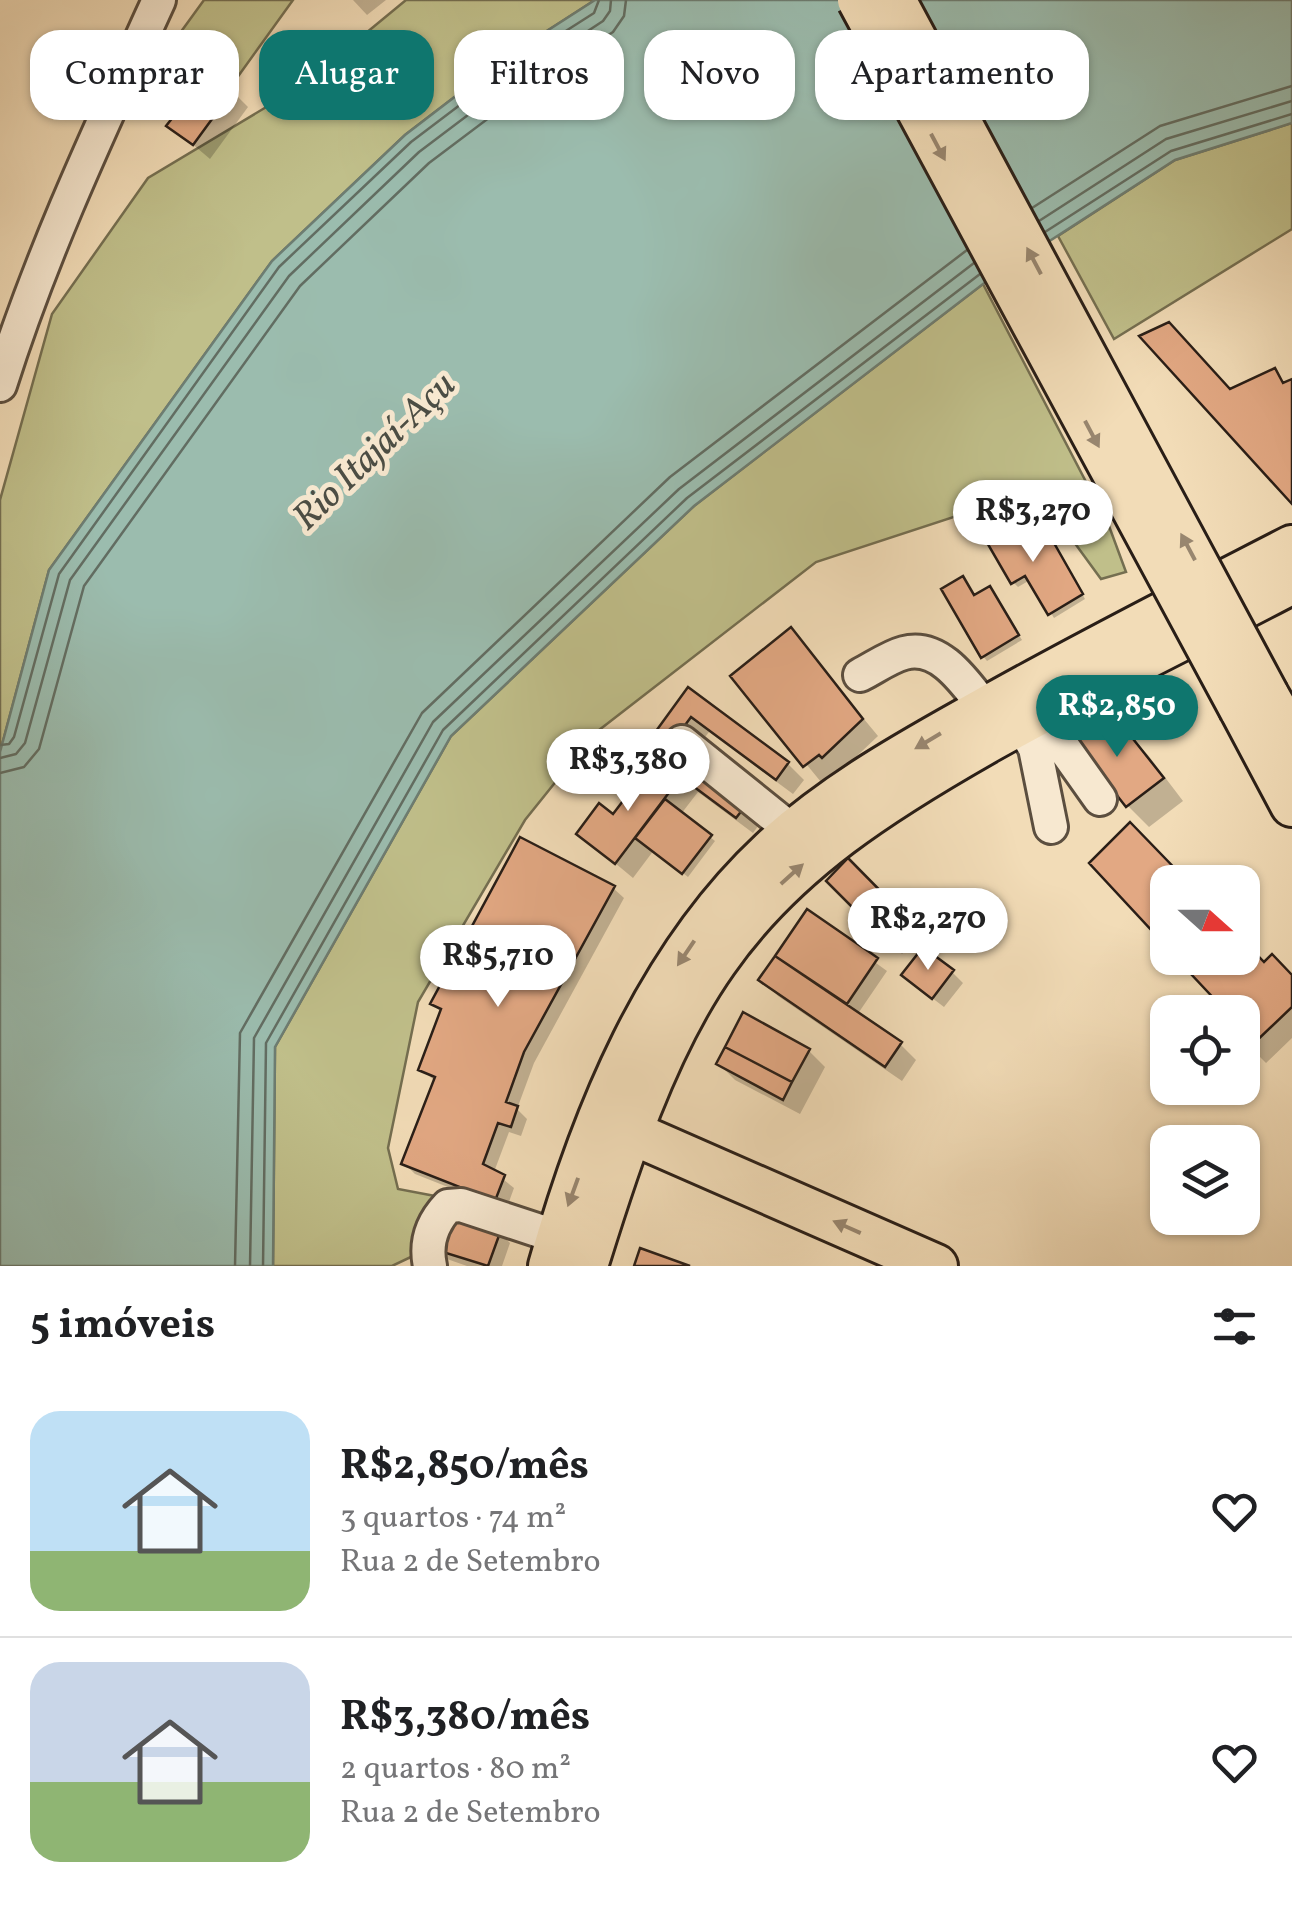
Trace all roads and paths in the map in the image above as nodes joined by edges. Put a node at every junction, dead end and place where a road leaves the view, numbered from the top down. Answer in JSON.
{"nodes":[{"id":1,"x":159,"y":0,"type":"edge"},
{"id":2,"x":859,"y":0,"type":"edge"},
{"id":3,"x":894,"y":0,"type":"edge"},
{"id":4,"x":0,"y":385,"type":"edge"},
{"id":5,"x":1292,"y":546,"type":"edge"},
{"id":6,"x":1292,"y":582,"type":"edge"},
{"id":7,"x":860,"y":675,"type":"dead end"},
{"id":8,"x":1254,"y":702,"type":"junction"},
{"id":9,"x":1015,"y":715,"type":"junction"},
{"id":10,"x":1292,"y":739,"type":"edge"},
{"id":11,"x":682,"y":742,"type":"dead end"},
{"id":12,"x":1100,"y":799,"type":"dead end"},
{"id":13,"x":1292,"y":805,"type":"edge"},
{"id":14,"x":1051,"y":827,"type":"dead end"},
{"id":15,"x":794,"y":832,"type":"junction"},
{"id":16,"x":616,"y":1126,"type":"junction"},
{"id":17,"x":564,"y":1256,"type":"edge"},
{"id":18,"x":430,"y":1266,"type":"edge"},
{"id":19,"x":936,"y":1266,"type":"edge"}],
"edges":[{"from":1,"to":4,"type":"street"},
{"from":2,"to":8,"type":"main road","one_way":true,"bridge":true},
{"from":8,"to":3,"type":"main road","one_way":true,"bridge":true},
{"from":5,"to":9,"type":"main road"},
{"from":6,"to":9,"type":"main road"},
{"from":7,"to":9,"type":"street"},
{"from":8,"to":10,"type":"main road"},
{"from":8,"to":13,"type":"main road"},
{"from":9,"to":12,"type":"street"},
{"from":9,"to":14,"type":"street"},
{"from":9,"to":15,"type":"main road","one_way":true},
{"from":16,"to":9,"type":"main road","one_way":true},
{"from":11,"to":15,"type":"street"},
{"from":15,"to":16,"type":"main road","one_way":true},
{"from":16,"to":17,"type":"main road"},
{"from":19,"to":16,"type":"main road","one_way":true},
{"from":17,"to":18,"type":"street"}]}
